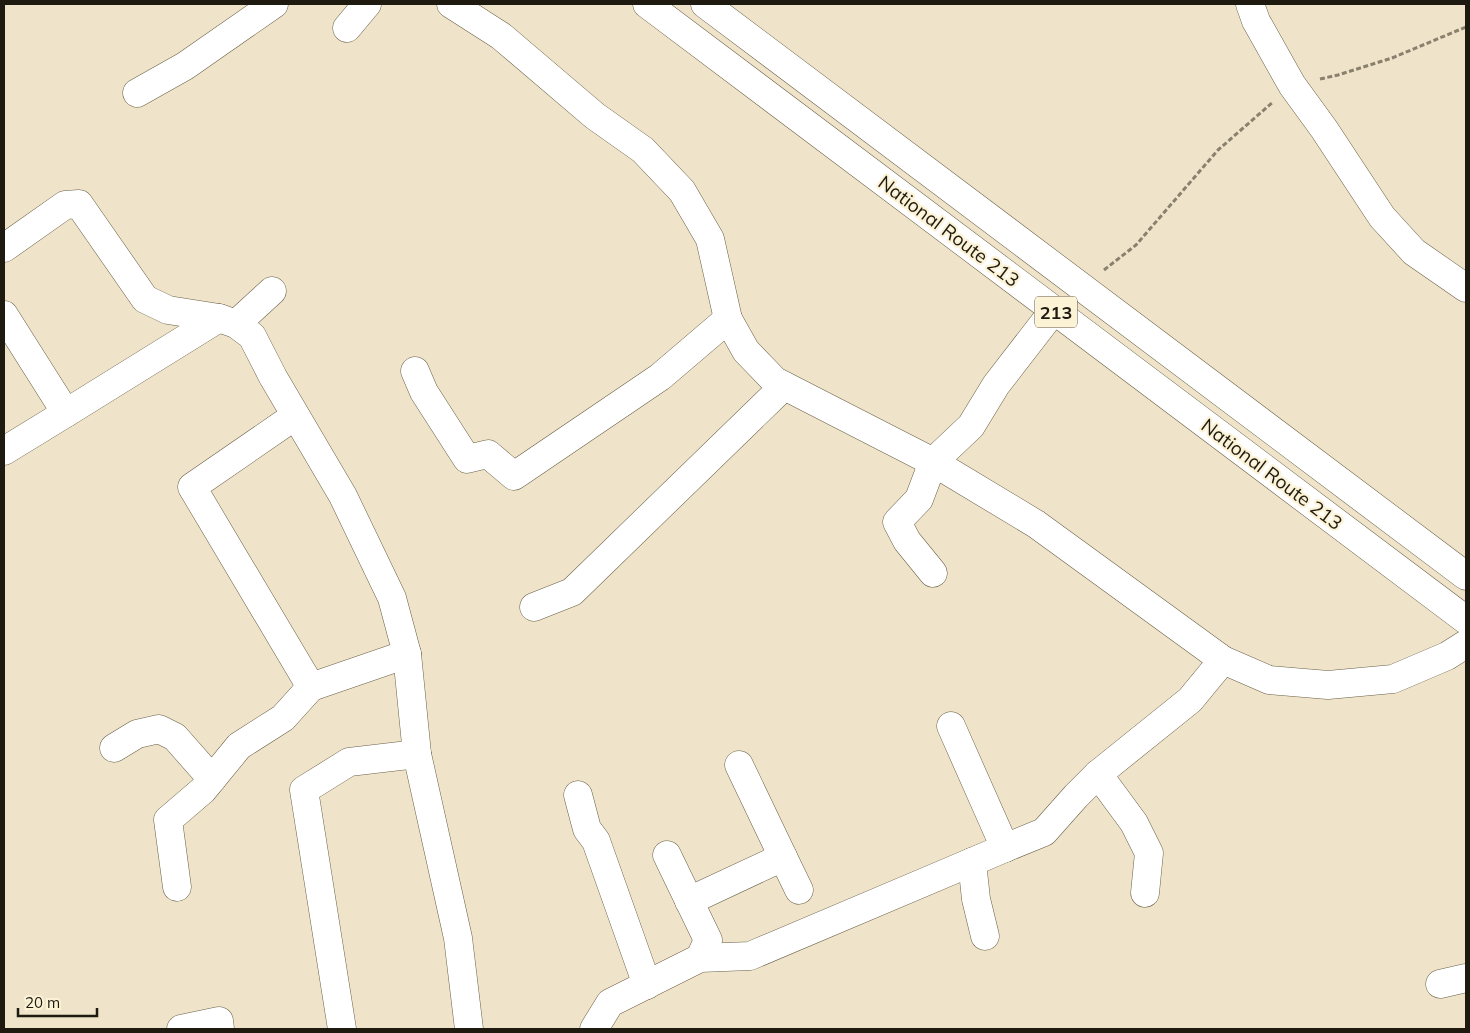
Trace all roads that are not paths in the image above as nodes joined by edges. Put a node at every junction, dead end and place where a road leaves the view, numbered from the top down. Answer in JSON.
{"nodes":[{"id":1,"x":274,"y":4,"type":"edge"},
{"id":2,"x":368,"y":4,"type":"edge"},
{"id":3,"x":452,"y":4,"type":"edge"},
{"id":4,"x":647,"y":4,"type":"edge"},
{"id":5,"x":705,"y":4,"type":"edge"},
{"id":6,"x":1250,"y":4,"type":"edge"},
{"id":7,"x":347,"y":28,"type":"dead end"},
{"id":8,"x":137,"y":93,"type":"dead end"},
{"id":9,"x":4,"y":248,"type":"edge"},
{"id":10,"x":1466,"y":288,"type":"edge"},
{"id":11,"x":272,"y":291,"type":"dead end"},
{"id":12,"x":1054,"y":310,"type":"junction"},
{"id":13,"x":4,"y":315,"type":"edge"},
{"id":14,"x":728,"y":319,"type":"junction"},
{"id":15,"x":227,"y":321,"type":"junction"},
{"id":16,"x":415,"y":371,"type":"dead end"},
{"id":17,"x":784,"y":386,"type":"junction"},
{"id":18,"x":66,"y":413,"type":"junction"},
{"id":19,"x":295,"y":416,"type":"junction"},
{"id":20,"x":4,"y":451,"type":"edge"},
{"id":21,"x":933,"y":462,"type":"junction"},
{"id":22,"x":933,"y":573,"type":"dead end"},
{"id":23,"x":1466,"y":576,"type":"edge"},
{"id":24,"x":534,"y":607,"type":"dead end"},
{"id":25,"x":1466,"y":620,"type":"edge"},
{"id":26,"x":1466,"y":644,"type":"edge"},
{"id":27,"x":407,"y":654,"type":"junction"},
{"id":28,"x":1223,"y":660,"type":"junction"},
{"id":29,"x":311,"y":687,"type":"junction"},
{"id":30,"x":951,"y":726,"type":"dead end"},
{"id":31,"x":114,"y":748,"type":"dead end"},
{"id":32,"x":417,"y":754,"type":"junction"},
{"id":33,"x":739,"y":765,"type":"dead end"},
{"id":34,"x":1098,"y":774,"type":"junction"},
{"id":35,"x":212,"y":779,"type":"junction"},
{"id":36,"x":578,"y":795,"type":"dead end"},
{"id":37,"x":1005,"y":848,"type":"junction"},
{"id":38,"x":667,"y":854,"type":"dead end"},
{"id":39,"x":783,"y":857,"type":"junction"},
{"id":40,"x":972,"y":862,"type":"junction"},
{"id":41,"x":176,"y":887,"type":"dead end"},
{"id":42,"x":799,"y":890,"type":"dead end"},
{"id":43,"x":1146,"y":893,"type":"dead end"},
{"id":44,"x":689,"y":901,"type":"junction"},
{"id":45,"x":985,"y":936,"type":"dead end"},
{"id":46,"x":700,"y":958,"type":"junction"},
{"id":47,"x":1466,"y":978,"type":"edge"},
{"id":48,"x":1440,"y":984,"type":"dead end"},
{"id":49,"x":647,"y":985,"type":"junction"},
{"id":50,"x":180,"y":1029,"type":"edge"},
{"id":51,"x":220,"y":1029,"type":"edge"},
{"id":52,"x":342,"y":1029,"type":"edge"},
{"id":53,"x":469,"y":1029,"type":"edge"},
{"id":54,"x":594,"y":1029,"type":"edge"}],
"edges":[{"from":1,"to":8,"type":"main road"},
{"from":2,"to":7,"type":"main road"},
{"from":3,"to":14,"type":"main road"},
{"from":4,"to":12,"type":"main road","name":"National Route 213","number":"213"},
{"from":5,"to":23,"type":"main road","name":"National Route 213","number":"213"},
{"from":6,"to":10,"type":"main road"},
{"from":9,"to":15,"type":"main road"},
{"from":11,"to":15,"type":"main road"},
{"from":12,"to":21,"type":"main road"},
{"from":12,"to":25,"type":"main road","name":"National Route 213","number":"213"},
{"from":13,"to":18,"type":"main road"},
{"from":14,"to":16,"type":"main road"},
{"from":14,"to":17,"type":"main road"},
{"from":15,"to":18,"type":"main road"},
{"from":15,"to":19,"type":"main road"},
{"from":17,"to":21,"type":"main road"},
{"from":17,"to":24,"type":"main road"},
{"from":18,"to":20,"type":"main road"},
{"from":19,"to":27,"type":"main road"},
{"from":19,"to":29,"type":"main road"},
{"from":21,"to":22,"type":"main road"},
{"from":21,"to":28,"type":"main road"},
{"from":26,"to":28,"type":"main road"},
{"from":27,"to":29,"type":"main road"},
{"from":27,"to":32,"type":"main road"},
{"from":28,"to":34,"type":"main road"},
{"from":29,"to":35,"type":"main road"},
{"from":30,"to":37,"type":"main road"},
{"from":31,"to":35,"type":"main road"},
{"from":32,"to":52,"type":"main road"},
{"from":32,"to":53,"type":"main road"},
{"from":33,"to":39,"type":"main road"},
{"from":34,"to":37,"type":"main road"},
{"from":34,"to":43,"type":"main road"},
{"from":35,"to":41,"type":"main road"},
{"from":36,"to":49,"type":"main road"},
{"from":37,"to":40,"type":"main road"},
{"from":38,"to":44,"type":"main road"},
{"from":39,"to":42,"type":"main road"},
{"from":39,"to":44,"type":"main road"},
{"from":40,"to":45,"type":"main road"},
{"from":40,"to":46,"type":"main road"},
{"from":44,"to":46,"type":"main road"},
{"from":46,"to":49,"type":"main road"},
{"from":47,"to":48,"type":"main road"},
{"from":49,"to":54,"type":"main road"},
{"from":50,"to":51,"type":"main road"}]}
